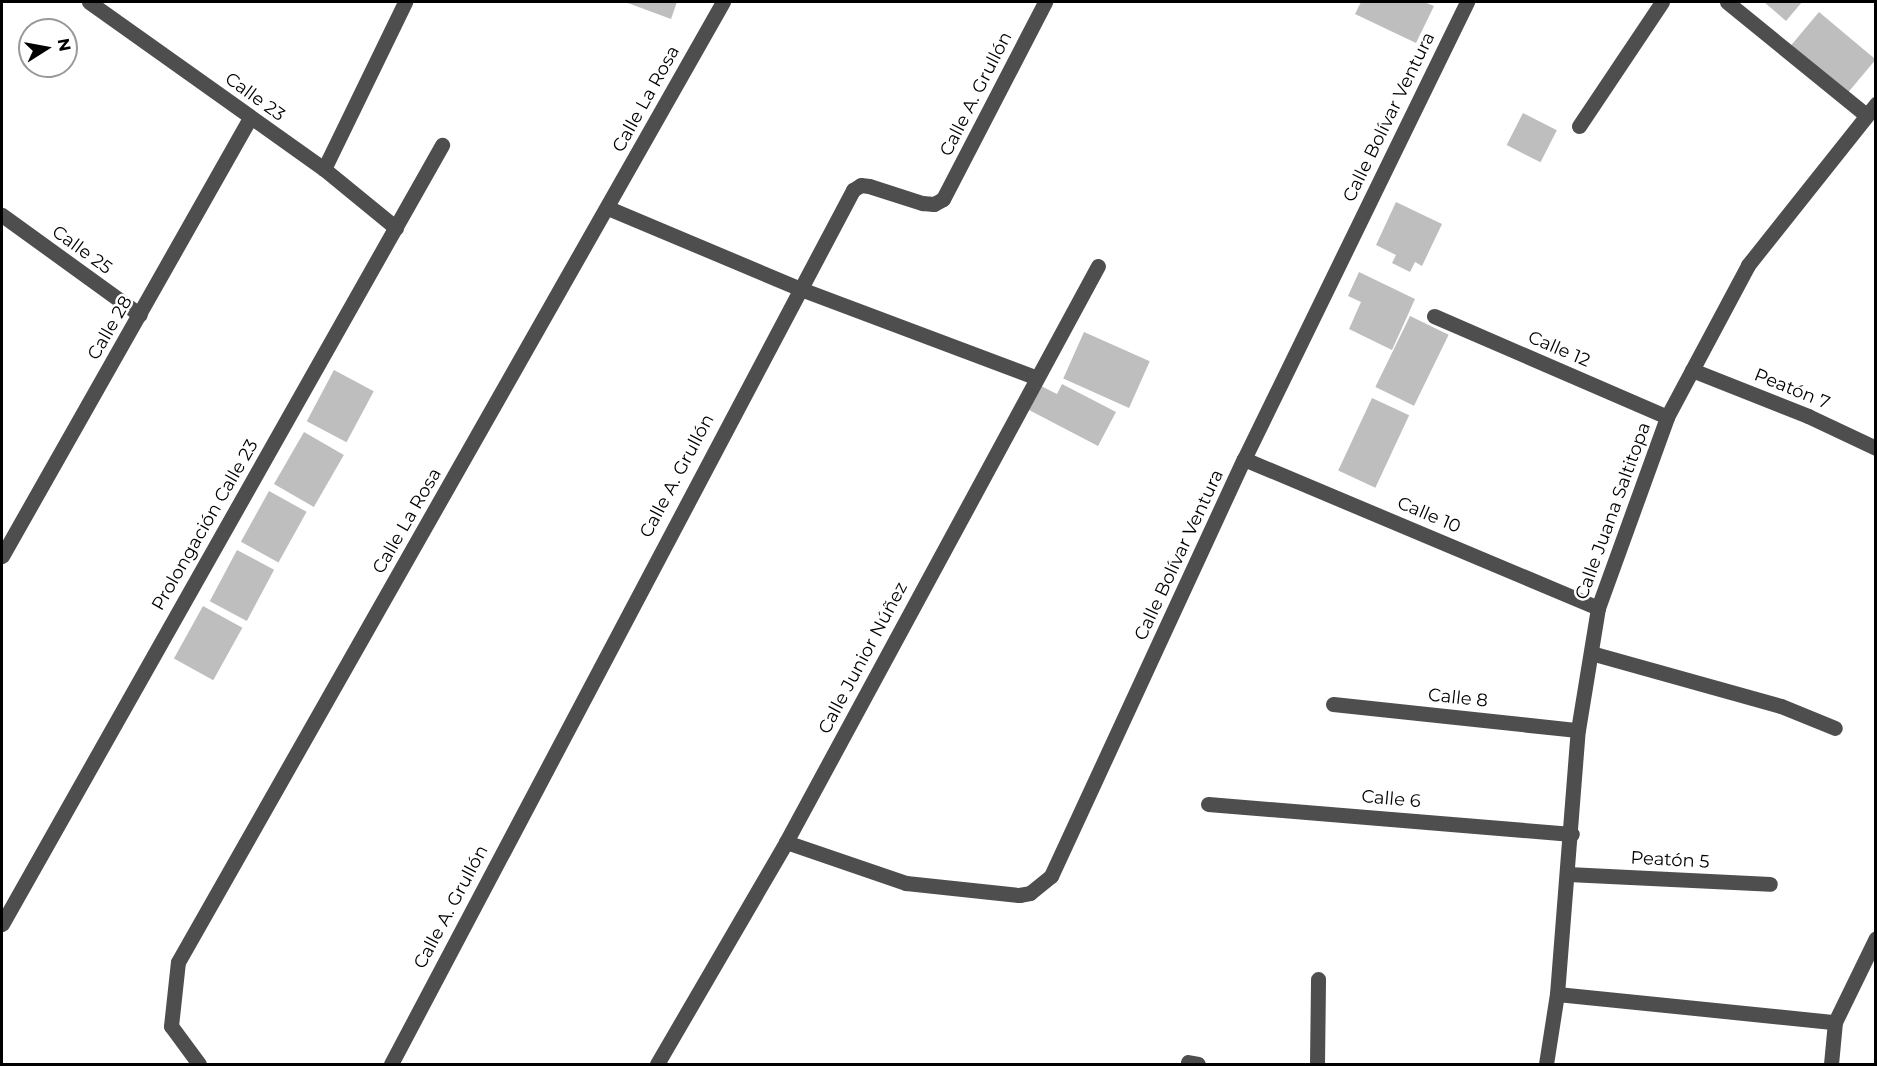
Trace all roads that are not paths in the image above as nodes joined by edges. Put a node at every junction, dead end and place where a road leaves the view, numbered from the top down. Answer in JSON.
{"nodes":[{"id":1,"x":89,"y":2,"type":"edge"},
{"id":2,"x":405,"y":2,"type":"edge"},
{"id":3,"x":723,"y":2,"type":"edge"},
{"id":4,"x":1046,"y":2,"type":"edge"},
{"id":5,"x":1467,"y":2,"type":"edge"},
{"id":6,"x":1662,"y":2,"type":"edge"},
{"id":7,"x":1726,"y":2,"type":"edge"},
{"id":8,"x":1871,"y":109,"type":"edge"},
{"id":9,"x":250,"y":118,"type":"junction"},
{"id":10,"x":1580,"y":126,"type":"dead end"},
{"id":11,"x":442,"y":145,"type":"dead end"},
{"id":12,"x":324,"y":170,"type":"junction"},
{"id":13,"x":608,"y":208,"type":"junction"},
{"id":14,"x":2,"y":216,"type":"edge"},
{"id":15,"x":396,"y":228,"type":"junction"},
{"id":16,"x":1098,"y":266,"type":"dead end"},
{"id":17,"x":798,"y":288,"type":"junction"},
{"id":18,"x":140,"y":315,"type":"junction"},
{"id":19,"x":1434,"y":316,"type":"dead end"},
{"id":20,"x":1692,"y":370,"type":"junction"},
{"id":21,"x":1037,"y":378,"type":"junction"},
{"id":22,"x":1667,"y":417,"type":"junction"},
{"id":23,"x":1875,"y":448,"type":"edge"},
{"id":24,"x":1244,"y":459,"type":"junction"},
{"id":25,"x":2,"y":556,"type":"edge"},
{"id":26,"x":1598,"y":608,"type":"junction"},
{"id":27,"x":1591,"y":653,"type":"junction"},
{"id":28,"x":1333,"y":704,"type":"dead end"},
{"id":29,"x":1835,"y":728,"type":"dead end"},
{"id":30,"x":1578,"y":730,"type":"junction"},
{"id":31,"x":1208,"y":804,"type":"dead end"},
{"id":32,"x":1572,"y":834,"type":"junction"},
{"id":33,"x":786,"y":842,"type":"junction"},
{"id":34,"x":1568,"y":874,"type":"junction"},
{"id":35,"x":1770,"y":884,"type":"dead end"},
{"id":36,"x":2,"y":924,"type":"edge"},
{"id":37,"x":1875,"y":938,"type":"edge"},
{"id":38,"x":1318,"y":979,"type":"dead end"},
{"id":39,"x":1557,"y":994,"type":"junction"},
{"id":40,"x":1834,"y":1022,"type":"junction"},
{"id":41,"x":199,"y":1065,"type":"edge"},
{"id":42,"x":391,"y":1065,"type":"edge"},
{"id":43,"x":657,"y":1065,"type":"edge"},
{"id":44,"x":1317,"y":1065,"type":"edge"},
{"id":45,"x":1546,"y":1065,"type":"edge"},
{"id":46,"x":1832,"y":1065,"type":"edge"}],
"edges":[{"from":1,"to":9,"type":"street","name":"Calle 23"},
{"from":2,"to":12,"type":"street"},
{"from":3,"to":13,"type":"street","name":"Calle La Rosa"},
{"from":4,"to":17,"type":"street","name":"Calle A. Grullón"},
{"from":5,"to":24,"type":"street","name":"Calle Bolívar Ventura"},
{"from":6,"to":10,"type":"street"},
{"from":7,"to":8,"type":"street"},
{"from":8,"to":20,"type":"street","name":"Calle Juana Saltitopa"},
{"from":9,"to":12,"type":"street","name":"Calle 23"},
{"from":9,"to":18,"type":"street","name":"Calle 28"},
{"from":11,"to":15,"type":"street","name":"Prolongación Calle 23"},
{"from":12,"to":15,"type":"street","name":"Calle 23"},
{"from":13,"to":17,"type":"street"},
{"from":13,"to":41,"type":"street","name":"Calle La Rosa"},
{"from":14,"to":18,"type":"street","name":"Calle 25"},
{"from":15,"to":36,"type":"street","name":"Prolongación Calle 23"},
{"from":16,"to":21,"type":"street","name":"Calle Junior Núñez"},
{"from":17,"to":21,"type":"street"},
{"from":17,"to":42,"type":"street","name":"Calle A. Grullón"},
{"from":18,"to":25,"type":"street","name":"Calle 28"},
{"from":19,"to":22,"type":"street","name":"Calle 12"},
{"from":20,"to":22,"type":"street","name":"Calle Juana Saltitopa"},
{"from":20,"to":23,"type":"street","name":"Peatón 7"},
{"from":21,"to":33,"type":"street","name":"Calle Junior Núñez"},
{"from":22,"to":26,"type":"street","name":"Calle Juana Saltitopa"},
{"from":24,"to":26,"type":"street","name":"Calle 10"},
{"from":24,"to":33,"type":"street","name":"Calle Bolívar Ventura"},
{"from":26,"to":27,"type":"street","name":"Calle Juana Saltitopa"},
{"from":27,"to":29,"type":"street"},
{"from":27,"to":30,"type":"street","name":"Calle Juana Saltitopa"},
{"from":28,"to":30,"type":"street","name":"Calle 8"},
{"from":30,"to":32,"type":"street","name":"Calle Juana Saltitopa"},
{"from":31,"to":32,"type":"street","name":"Calle 6"},
{"from":32,"to":34,"type":"street","name":"Calle Juana Saltitopa"},
{"from":33,"to":43,"type":"street","name":"Calle Junior Núñez"},
{"from":34,"to":35,"type":"street","name":"Peatón 5"},
{"from":34,"to":39,"type":"street","name":"Calle Juana Saltitopa"},
{"from":37,"to":40,"type":"street"},
{"from":38,"to":44,"type":"street"},
{"from":39,"to":40,"type":"street"},
{"from":39,"to":45,"type":"street","name":"Calle Juana Saltitopa"},
{"from":40,"to":46,"type":"street"}]}
